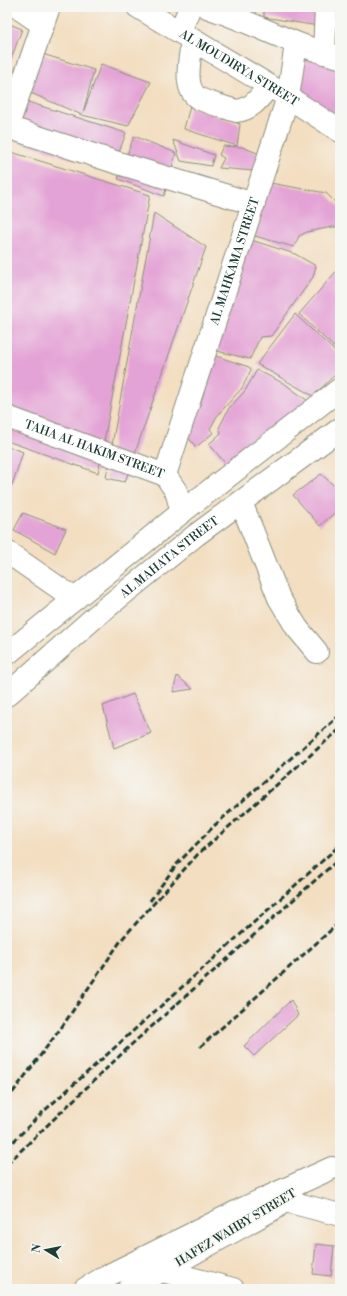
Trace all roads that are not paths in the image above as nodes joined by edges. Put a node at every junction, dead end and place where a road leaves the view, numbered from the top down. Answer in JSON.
{"nodes":[{"id":1,"x":17,"y":7,"type":"edge"},
{"id":2,"x":138,"y":7,"type":"edge"},
{"id":3,"x":190,"y":7,"type":"edge"},
{"id":4,"x":207,"y":7,"type":"edge"},
{"id":5,"x":326,"y":7,"type":"edge"},
{"id":6,"x":46,"y":16,"type":"edge"},
{"id":7,"x":186,"y":36,"type":"junction"},
{"id":8,"x":296,"y":44,"type":"junction"},
{"id":9,"x":332,"y":55,"type":"edge"},
{"id":10,"x":269,"y":86,"type":"junction"},
{"id":11,"x":288,"y":97,"type":"junction"},
{"id":12,"x":11,"y":100,"type":"edge"},
{"id":13,"x":7,"y":127,"type":"edge"},
{"id":14,"x":340,"y":131,"type":"edge"},
{"id":15,"x":254,"y":204,"type":"junction"},
{"id":16,"x":340,"y":389,"type":"edge"},
{"id":17,"x":7,"y":417,"type":"edge"},
{"id":18,"x":340,"y":430,"type":"edge"},
{"id":19,"x":165,"y":475,"type":"junction"},
{"id":20,"x":242,"y":502,"type":"junction"},
{"id":21,"x":182,"y":512,"type":"junction"},
{"id":22,"x":7,"y":552,"type":"edge"},
{"id":23,"x":75,"y":599,"type":"junction"},
{"id":24,"x":15,"y":647,"type":"edge"},
{"id":25,"x":317,"y":652,"type":"dead end"},
{"id":26,"x":7,"y":658,"type":"edge"},
{"id":27,"x":7,"y":695,"type":"edge"},
{"id":28,"x":336,"y":1165,"type":"edge"},
{"id":29,"x":286,"y":1201,"type":"junction"},
{"id":30,"x":340,"y":1215,"type":"edge"},
{"id":31,"x":163,"y":1271,"type":"junction"},
{"id":32,"x":196,"y":1284,"type":"edge"},
{"id":33,"x":85,"y":1289,"type":"edge"},
{"id":34,"x":130,"y":1289,"type":"edge"},
{"id":35,"x":233,"y":1289,"type":"edge"}],
"edges":[{"from":1,"to":6,"type":"street"},
{"from":2,"to":7,"type":"street","name":"AL MOUDIRYA STREET"},
{"from":3,"to":7,"type":"street"},
{"from":4,"to":8,"type":"street"},
{"from":5,"to":9,"type":"street"},
{"from":6,"to":12,"type":"street"},
{"from":7,"to":10,"type":"street","name":"AL MOUDIRYA STREET"},
{"from":7,"to":10,"type":"street"},
{"from":8,"to":9,"type":"street"},
{"from":8,"to":11,"type":"street","name":"AL MAHKAMA STREET"},
{"from":10,"to":11,"type":"street","name":"AL MOUDIRYA STREET"},
{"from":11,"to":14,"type":"street","name":"AL MOUDIRYA STREET"},
{"from":11,"to":15,"type":"street","name":"AL MAHKAMA STREET"},
{"from":12,"to":13,"type":"street"},
{"from":13,"to":15,"type":"street"},
{"from":15,"to":19,"type":"street","name":"AL MAHKAMA STREET"},
{"from":16,"to":21,"type":"street"},
{"from":17,"to":19,"type":"street","name":"TAHA AL HAKIM STREET"},
{"from":18,"to":20,"type":"street","name":"AL MAHATA STREET"},
{"from":19,"to":21,"type":"street","name":"TAHA AL HAKIM STREET"},
{"from":20,"to":25,"type":"street"},
{"from":20,"to":27,"type":"street","name":"AL MAHATA STREET"},
{"from":21,"to":23,"type":"street"},
{"from":22,"to":23,"type":"street"},
{"from":23,"to":24,"type":"street"},
{"from":24,"to":26,"type":"street"},
{"from":28,"to":29,"type":"street","name":"HAFEZ WAHBY STREET"},
{"from":28,"to":33,"type":"street"},
{"from":29,"to":30,"type":"street"},
{"from":29,"to":31,"type":"street","name":"HAFEZ WAHBY STREET"},
{"from":31,"to":32,"type":"street"},
{"from":31,"to":34,"type":"street","name":"HAFEZ WAHBY STREET"},
{"from":32,"to":35,"type":"street"}]}
